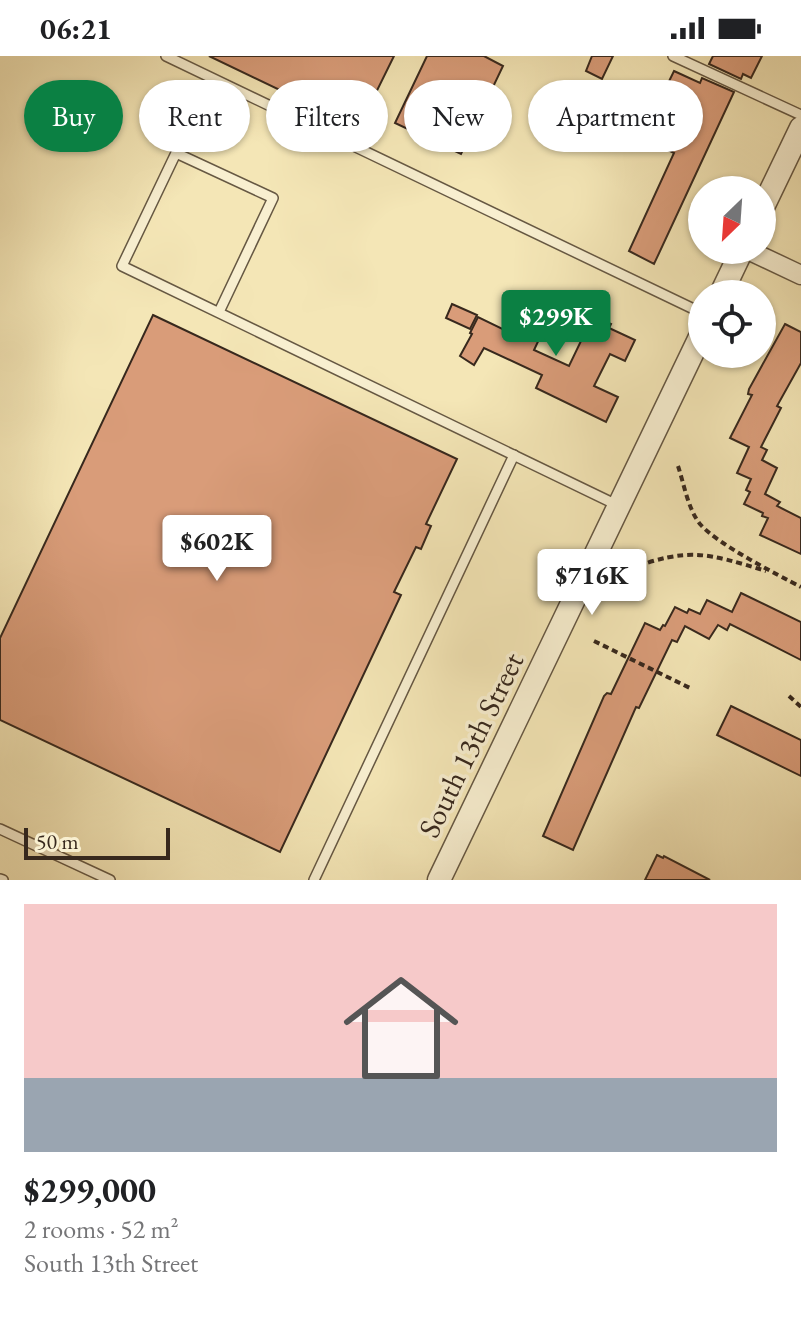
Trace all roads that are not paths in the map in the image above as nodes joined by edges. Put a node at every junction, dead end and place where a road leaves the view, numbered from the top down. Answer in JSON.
{"nodes":[{"id":1,"x":166,"y":56,"type":"edge"},
{"id":2,"x":673,"y":56,"type":"edge"},
{"id":3,"x":801,"y":115,"type":"edge"},
{"id":4,"x":801,"y":128,"type":"edge"},
{"id":5,"x":776,"y":180,"type":"edge"},
{"id":6,"x":776,"y":263,"type":"edge"},
{"id":7,"x":801,"y":275,"type":"edge"},
{"id":8,"x":688,"y":306,"type":"edge"},
{"id":9,"x":219,"y":312,"type":"junction"},
{"id":10,"x":688,"y":362,"type":"edge"},
{"id":11,"x":514,"y":455,"type":"junction"},
{"id":12,"x":619,"y":506,"type":"junction"},
{"id":13,"x":0,"y":829,"type":"edge"},
{"id":14,"x":110,"y":880,"type":"edge"},
{"id":15,"x":314,"y":880,"type":"edge"},
{"id":16,"x":439,"y":880,"type":"edge"}],
"edges":[{"from":1,"to":8,"type":"lane"},
{"from":2,"to":3,"type":"lane"},
{"from":4,"to":5,"type":"street"},
{"from":6,"to":7,"type":"street"},
{"from":9,"to":9,"type":"lane"},
{"from":9,"to":11,"type":"lane"},
{"from":10,"to":12,"type":"street","name":"South 13th Street"},
{"from":11,"to":12,"type":"lane"},
{"from":11,"to":15,"type":"lane"},
{"from":12,"to":16,"type":"street","name":"South 13th Street"},
{"from":13,"to":14,"type":"lane"}]}
